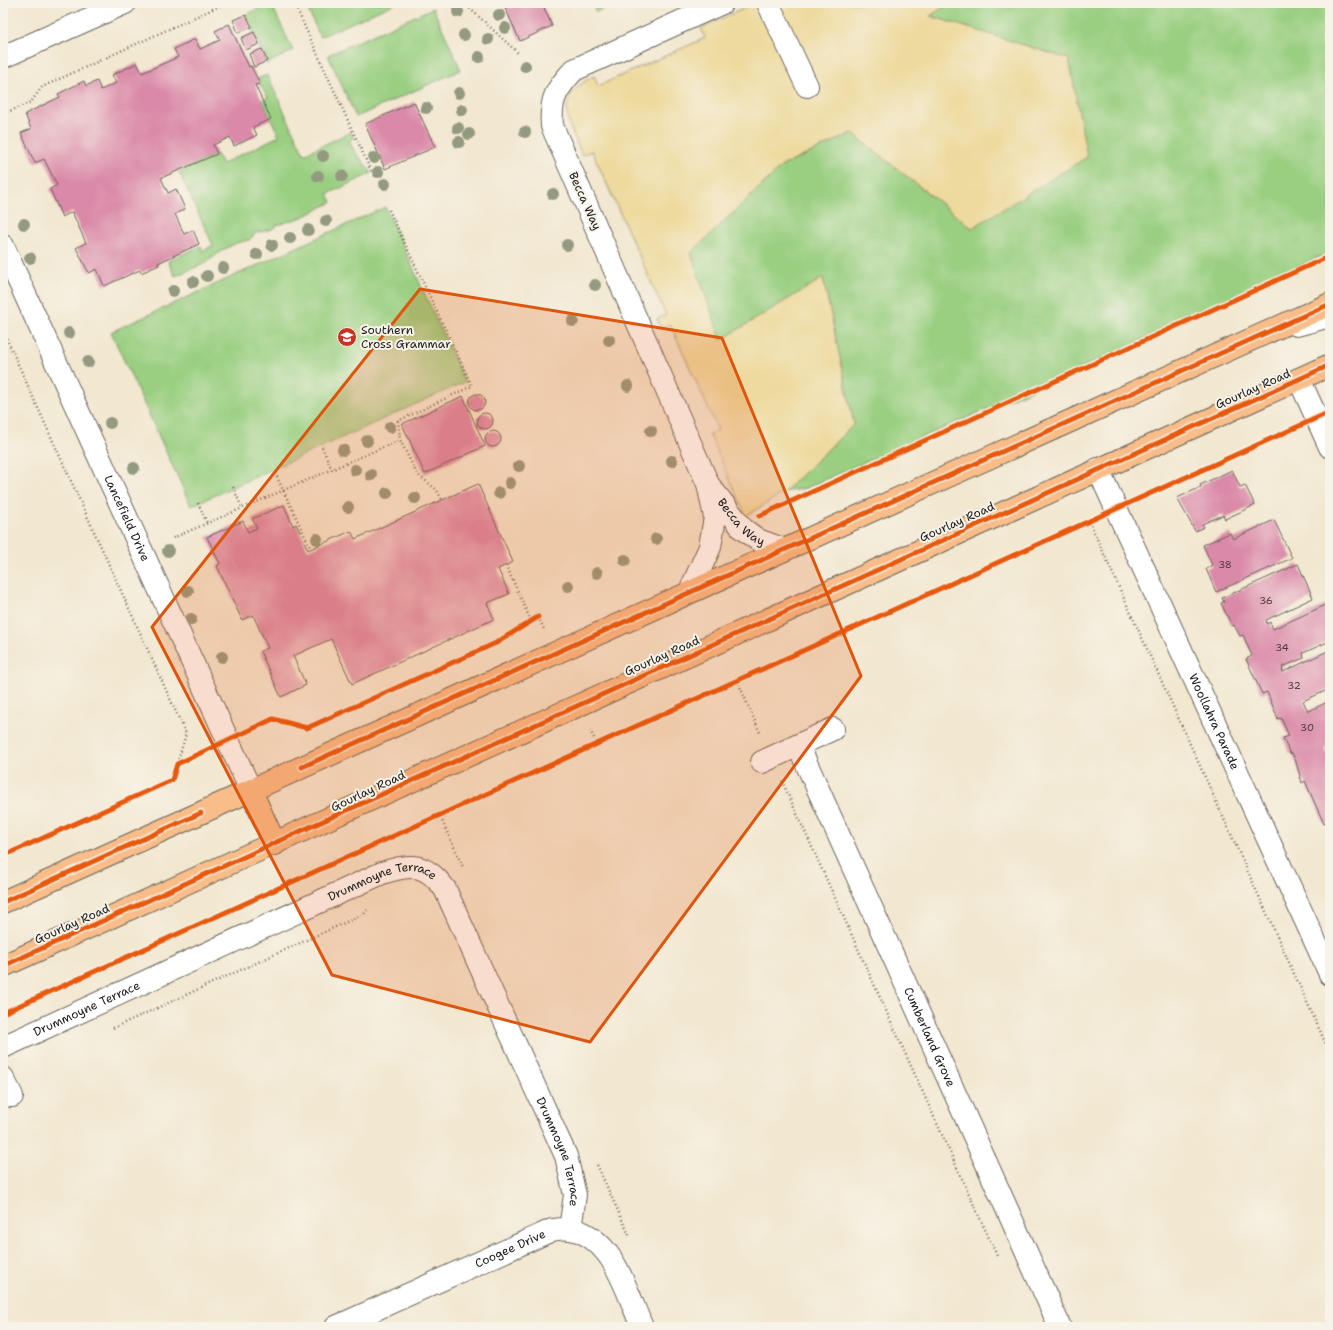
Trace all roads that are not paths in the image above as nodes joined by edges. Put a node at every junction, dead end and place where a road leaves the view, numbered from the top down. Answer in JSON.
{"nodes":[{"id":1,"x":125,"y":3,"type":"edge"},
{"id":2,"x":722,"y":3,"type":"edge"},
{"id":3,"x":768,"y":3,"type":"edge"},
{"id":4,"x":3,"y":57,"type":"edge"},
{"id":5,"x":807,"y":86,"type":"dead end"},
{"id":6,"x":3,"y":246,"type":"edge"},
{"id":7,"x":1330,"y":304,"type":"edge"},
{"id":8,"x":1330,"y":316,"type":"edge"},
{"id":9,"x":1280,"y":326,"type":"junction"},
{"id":10,"x":1330,"y":365,"type":"edge"},
{"id":11,"x":1299,"y":379,"type":"junction"},
{"id":12,"x":1330,"y":447,"type":"edge"},
{"id":13,"x":1098,"y":469,"type":"junction"},
{"id":14,"x":708,"y":484,"type":"junction"},
{"id":15,"x":783,"y":549,"type":"junction"},
{"id":16,"x":690,"y":592,"type":"junction"},
{"id":17,"x":834,"y":729,"type":"dead end"},
{"id":18,"x":799,"y":746,"type":"junction"},
{"id":19,"x":767,"y":760,"type":"road end"},
{"id":20,"x":251,"y":791,"type":"junction"},
{"id":21,"x":275,"y":844,"type":"junction"},
{"id":22,"x":3,"y":902,"type":"edge"},
{"id":23,"x":3,"y":966,"type":"edge"},
{"id":24,"x":1330,"y":974,"type":"edge"},
{"id":25,"x":3,"y":1048,"type":"edge"},
{"id":26,"x":570,"y":1229,"type":"junction"},
{"id":27,"x":336,"y":1327,"type":"edge"},
{"id":28,"x":642,"y":1327,"type":"edge"},
{"id":29,"x":1060,"y":1327,"type":"edge"}],
"edges":[{"from":1,"to":4,"type":"street"},
{"from":2,"to":14,"type":"street","name":"Becca Way"},
{"from":3,"to":5,"type":"street"},
{"from":6,"to":20,"type":"street","name":"Lancefield Drive"},
{"from":7,"to":9,"type":"main road"},
{"from":8,"to":9,"type":"street"},
{"from":9,"to":15,"type":"main road"},
{"from":10,"to":11,"type":"main road","name":"Gourlay Road"},
{"from":11,"to":12,"type":"street"},
{"from":11,"to":13,"type":"main road","name":"Gourlay Road"},
{"from":13,"to":21,"type":"main road","name":"Gourlay Road"},
{"from":13,"to":24,"type":"street","name":"Woollahra Parade"},
{"from":14,"to":15,"type":"street","name":"Becca Way"},
{"from":14,"to":16,"type":"street","name":"Becca Way"},
{"from":15,"to":16,"type":"main road"},
{"from":16,"to":20,"type":"main road"},
{"from":17,"to":18,"type":"street"},
{"from":18,"to":19,"type":"street"},
{"from":18,"to":29,"type":"street","name":"Cumberland Grove"},
{"from":20,"to":21,"type":"main road"},
{"from":20,"to":22,"type":"main road"},
{"from":21,"to":23,"type":"main road","name":"Gourlay Road"},
{"from":25,"to":26,"type":"street","name":"Drummoyne Terrace"},
{"from":26,"to":27,"type":"street","name":"Coogee Drive"},
{"from":26,"to":28,"type":"street","name":"Coogee Drive"}]}
